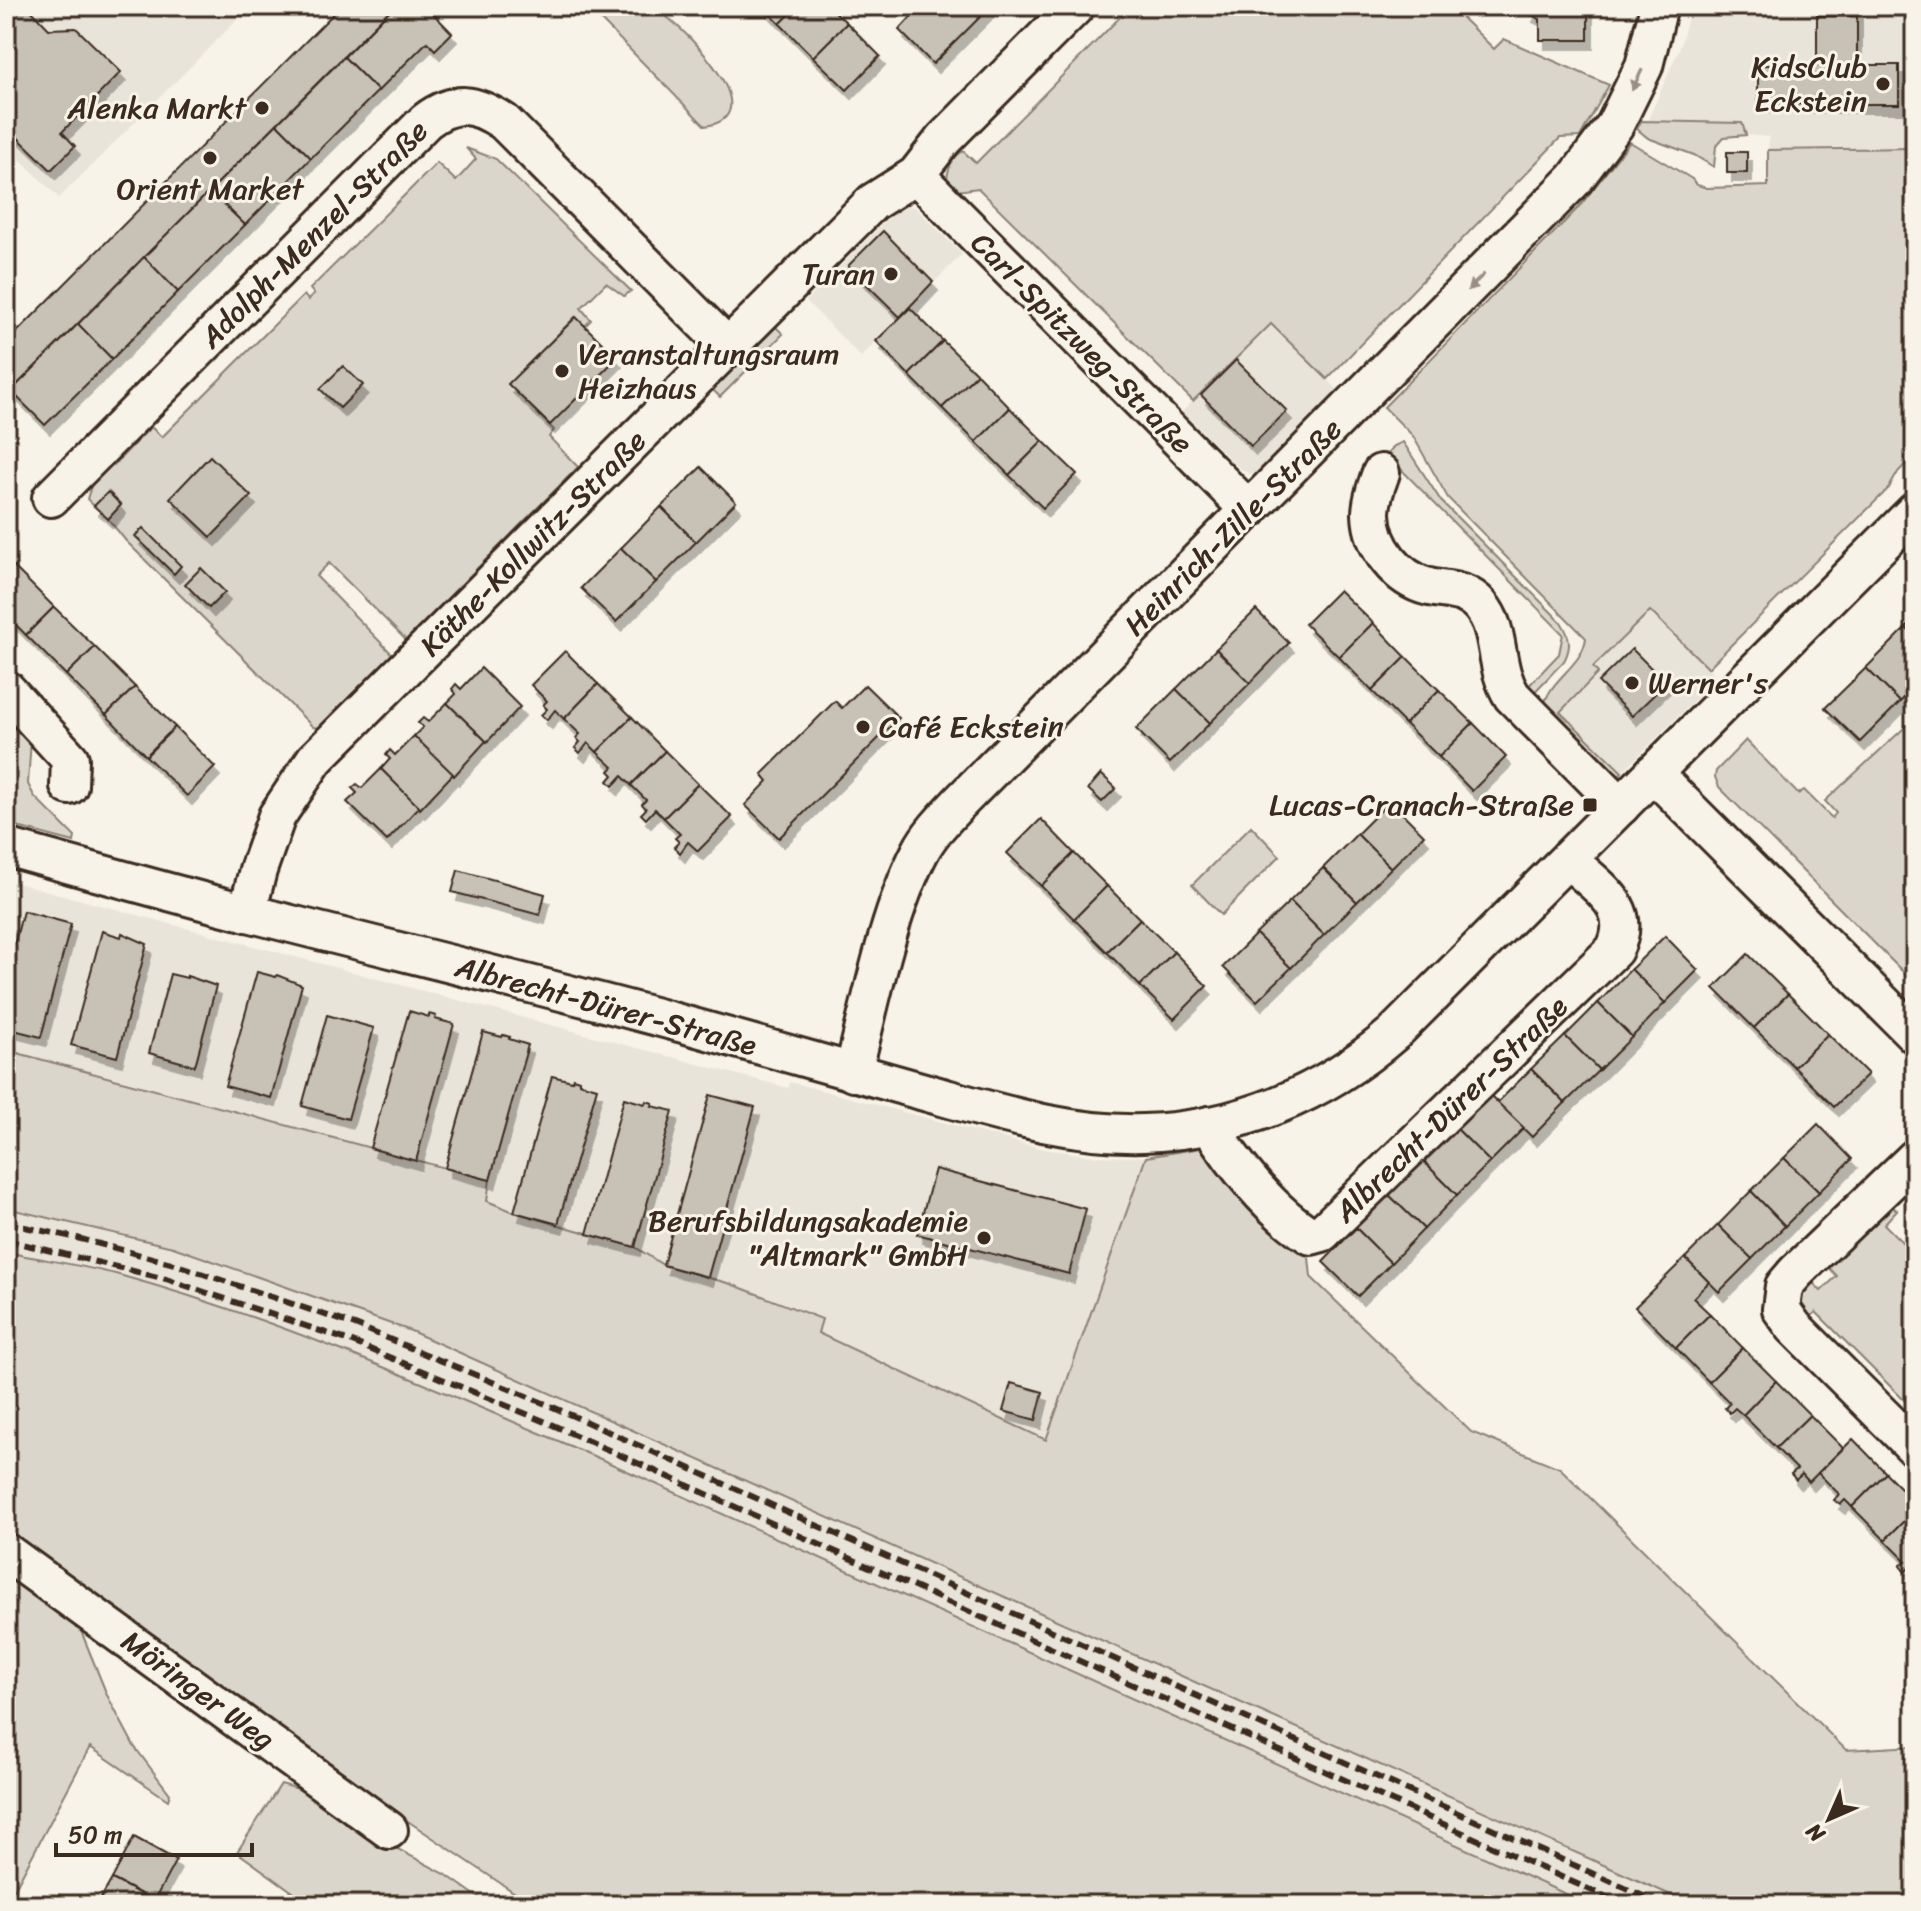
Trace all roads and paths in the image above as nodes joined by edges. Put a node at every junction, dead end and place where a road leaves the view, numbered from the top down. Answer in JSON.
{"nodes":[{"id":1,"x":1076,"y":6,"type":"edge"},
{"id":2,"x":1659,"y":6,"type":"edge"},
{"id":3,"x":916,"y":175,"type":"junction"},
{"id":4,"x":729,"y":348,"type":"junction"},
{"id":5,"x":1381,"y":473,"type":"dead end"},
{"id":6,"x":51,"y":498,"type":"dead end"},
{"id":7,"x":1249,"y":510,"type":"junction"},
{"id":8,"x":1915,"y":511,"type":"edge"},
{"id":9,"x":6,"y":689,"type":"edge"},
{"id":10,"x":1653,"y":773,"type":"junction"},
{"id":11,"x":69,"y":786,"type":"dead end"},
{"id":12,"x":1621,"y":806,"type":"junction"},
{"id":13,"x":6,"y":847,"type":"edge"},
{"id":14,"x":1568,"y":859,"type":"junction"},
{"id":15,"x":247,"y":913,"type":"junction"},
{"id":16,"x":1915,"y":1035,"type":"edge"},
{"id":17,"x":853,"y":1073,"type":"junction"},
{"id":18,"x":1209,"y":1125,"type":"junction"},
{"id":19,"x":1915,"y":1158,"type":"edge"},
{"id":20,"x":1915,"y":1448,"type":"edge"},
{"id":21,"x":6,"y":1552,"type":"edge"},
{"id":22,"x":389,"y":1830,"type":"dead end"}],
"edges":[{"from":1,"to":3,"type":"street","name":"Käthe-Kollwitz-Straße"},
{"from":2,"to":7,"type":"street","name":"Heinrich-Zille-Straße","one_way":true},
{"from":3,"to":4,"type":"street","name":"Käthe-Kollwitz-Straße"},
{"from":3,"to":7,"type":"street","name":"Carl-Spitzweg-Straße"},
{"from":4,"to":6,"type":"street","name":"Adolph-Menzel-Straße"},
{"from":4,"to":15,"type":"street","name":"Käthe-Kollwitz-Straße"},
{"from":5,"to":12,"type":"street"},
{"from":7,"to":17,"type":"street","name":"Heinrich-Zille-Straße"},
{"from":8,"to":10,"type":"street","name":"Albrecht-Dürer-Straße"},
{"from":9,"to":11,"type":"street"},
{"from":10,"to":12,"type":"street","name":"Albrecht-Dürer-Straße"},
{"from":10,"to":16,"type":"street"},
{"from":12,"to":14,"type":"street","name":"Albrecht-Dürer-Straße"},
{"from":13,"to":15,"type":"street","name":"Albrecht-Dürer-Straße"},
{"from":14,"to":18,"type":"street","name":"Albrecht-Dürer-Straße"},
{"from":14,"to":18,"type":"street","name":"Albrecht-Dürer-Straße"},
{"from":15,"to":17,"type":"street","name":"Albrecht-Dürer-Straße"},
{"from":17,"to":18,"type":"street","name":"Albrecht-Dürer-Straße"},
{"from":19,"to":20,"type":"street"},
{"from":21,"to":22,"type":"street","name":"Möringer Weg"}]}
